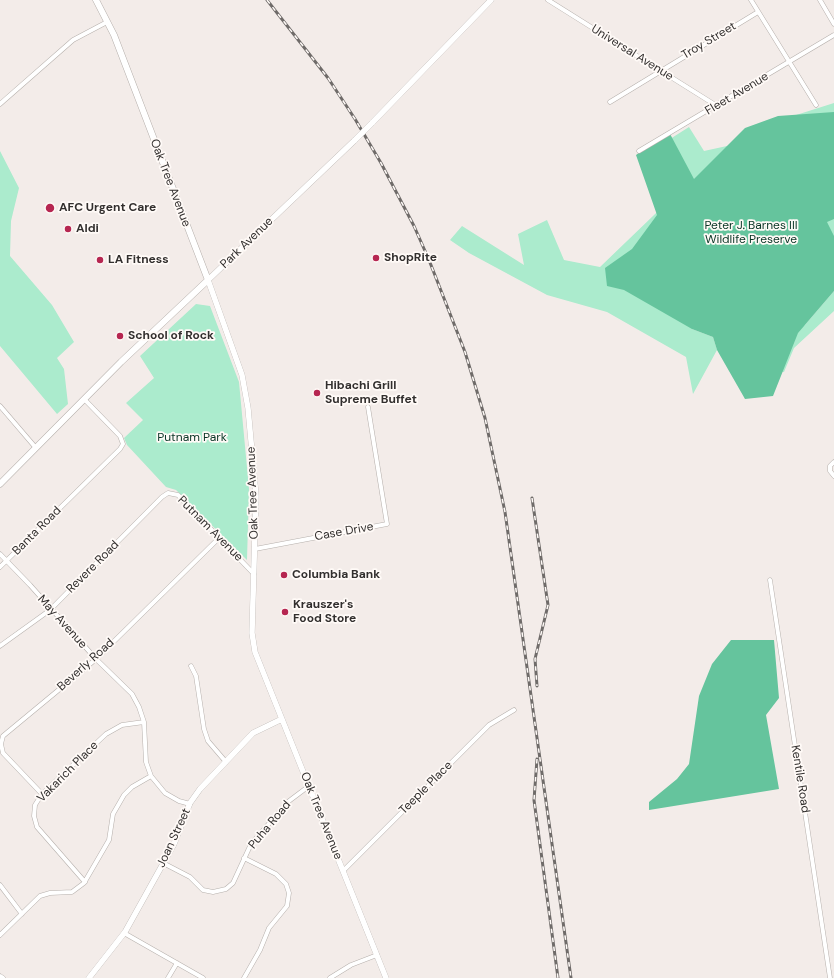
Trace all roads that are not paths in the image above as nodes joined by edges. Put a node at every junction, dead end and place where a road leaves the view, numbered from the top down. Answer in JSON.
{"nodes":[{"id":1,"x":96,"y":0,"type":"edge"},
{"id":2,"x":491,"y":0,"type":"edge"},
{"id":3,"x":548,"y":0,"type":"edge"},
{"id":4,"x":751,"y":0,"type":"edge"},
{"id":5,"x":820,"y":0,"type":"edge"},
{"id":6,"x":758,"y":12,"type":"junction"},
{"id":7,"x":107,"y":22,"type":"junction"},
{"id":8,"x":834,"y":24,"type":"edge"},
{"id":9,"x":834,"y":35,"type":"edge"},
{"id":10,"x":789,"y":62,"type":"junction"},
{"id":11,"x":659,"y":70,"type":"junction"},
{"id":12,"x":610,"y":102,"type":"dead end"},
{"id":13,"x":0,"y":104,"type":"edge"},
{"id":14,"x":816,"y":105,"type":"dead end"},
{"id":15,"x":717,"y":106,"type":"junction"},
{"id":16,"x":639,"y":151,"type":"dead end"},
{"id":17,"x":208,"y":280,"type":"junction"},
{"id":18,"x":85,"y":400,"type":"junction"},
{"id":19,"x":0,"y":406,"type":"edge"},
{"id":20,"x":368,"y":408,"type":"dead end"},
{"id":21,"x":36,"y":448,"type":"junction"},
{"id":22,"x":834,"y":462,"type":"edge"},
{"id":23,"x":834,"y":476,"type":"edge"},
{"id":24,"x":0,"y":484,"type":"edge"},
{"id":25,"x":162,"y":497,"type":"joint"},
{"id":26,"x":219,"y":538,"type":"junction"},
{"id":27,"x":255,"y":549,"type":"junction"},
{"id":28,"x":0,"y":554,"type":"edge"},
{"id":29,"x":6,"y":561,"type":"junction"},
{"id":30,"x":0,"y":567,"type":"edge"},
{"id":31,"x":254,"y":575,"type":"junction"},
{"id":32,"x":770,"y":580,"type":"dead end"},
{"id":33,"x":50,"y":610,"type":"junction"},
{"id":34,"x":0,"y":646,"type":"edge"},
{"id":35,"x":96,"y":659,"type":"junction"},
{"id":36,"x":191,"y":666,"type":"dead end"},
{"id":37,"x":514,"y":710,"type":"dead end"},
{"id":38,"x":282,"y":719,"type":"junction"},
{"id":39,"x":144,"y":722,"type":"junction"},
{"id":40,"x":226,"y":762,"type":"junction"},
{"id":41,"x":151,"y":776,"type":"junction"},
{"id":42,"x":309,"y":786,"type":"junction"},
{"id":43,"x":42,"y":794,"type":"junction"},
{"id":44,"x":190,"y":804,"type":"junction"},
{"id":45,"x":244,"y":858,"type":"junction"},
{"id":46,"x":163,"y":863,"type":"junction"},
{"id":47,"x":344,"y":871,"type":"junction"},
{"id":48,"x":85,"y":882,"type":"junction"},
{"id":49,"x":0,"y":885,"type":"edge"},
{"id":50,"x":22,"y":914,"type":"junction"},
{"id":51,"x":124,"y":933,"type":"junction"},
{"id":52,"x":0,"y":936,"type":"edge"},
{"id":53,"x":377,"y":955,"type":"junction"},
{"id":54,"x":177,"y":963,"type":"junction"},
{"id":55,"x":0,"y":976,"type":"edge"},
{"id":56,"x":3,"y":978,"type":"edge"},
{"id":57,"x":89,"y":978,"type":"edge"},
{"id":58,"x":168,"y":978,"type":"edge"},
{"id":59,"x":203,"y":978,"type":"edge"},
{"id":60,"x":244,"y":978,"type":"edge"},
{"id":61,"x":330,"y":978,"type":"edge"},
{"id":62,"x":386,"y":978,"type":"edge"},
{"id":63,"x":830,"y":978,"type":"edge"}],
"edges":[{"from":1,"to":7,"type":"main road","name":"Oak Tree Avenue"},
{"from":2,"to":17,"type":"street","name":"Park Avenue","bridge":true},
{"from":3,"to":11,"type":"street","name":"Universal Avenue"},
{"from":4,"to":6,"type":"street"},
{"from":5,"to":8,"type":"street"},
{"from":6,"to":10,"type":"street"},
{"from":6,"to":11,"type":"street","name":"Troy Street"},
{"from":7,"to":13,"type":"street"},
{"from":7,"to":17,"type":"main road","name":"Oak Tree Avenue"},
{"from":9,"to":10,"type":"street","name":"Fleet Avenue"},
{"from":10,"to":14,"type":"street"},
{"from":10,"to":15,"type":"street","name":"Fleet Avenue"},
{"from":11,"to":12,"type":"street","name":"Troy Street"},
{"from":11,"to":15,"type":"street","name":"Universal Avenue"},
{"from":15,"to":16,"type":"street","name":"Fleet Avenue"},
{"from":17,"to":18,"type":"main road","name":"Park Avenue"},
{"from":17,"to":27,"type":"street","name":"Oak Tree Avenue"},
{"from":18,"to":21,"type":"main road","name":"Park Avenue"},
{"from":18,"to":29,"type":"street","name":"Banta Road"},
{"from":19,"to":21,"type":"street"},
{"from":20,"to":27,"type":"street","name":"Case Drive"},
{"from":21,"to":24,"type":"main road","name":"Park Avenue"},
{"from":22,"to":23,"type":"street"},
{"from":25,"to":26,"type":"street","name":"Putnam Avenue"},
{"from":25,"to":33,"type":"street","name":"Revere Road"},
{"from":26,"to":31,"type":"street","name":"Putnam Avenue"},
{"from":26,"to":35,"type":"street","name":"Beverly Road"},
{"from":27,"to":31,"type":"street","name":"Oak Tree Avenue"},
{"from":28,"to":29,"type":"street","name":"May Avenue"},
{"from":29,"to":30,"type":"street","name":"Banta Road"},
{"from":29,"to":33,"type":"street","name":"May Avenue"},
{"from":31,"to":38,"type":"street","name":"Oak Tree Avenue"},
{"from":32,"to":63,"type":"street","name":"Kentile Road"},
{"from":33,"to":34,"type":"street","name":"Revere Road"},
{"from":33,"to":35,"type":"street","name":"May Avenue"},
{"from":35,"to":39,"type":"street","name":"May Avenue"},
{"from":35,"to":43,"type":"street","name":"Beverly Road"},
{"from":36,"to":40,"type":"street"},
{"from":37,"to":47,"type":"street","name":"Teeple Place"},
{"from":38,"to":40,"type":"street","name":"Joan Street"},
{"from":38,"to":42,"type":"street","name":"Oak Tree Avenue"},
{"from":39,"to":41,"type":"street","name":"May Avenue"},
{"from":39,"to":43,"type":"street","name":"Vakarich Place"},
{"from":40,"to":44,"type":"street","name":"Joan Street"},
{"from":41,"to":44,"type":"street","name":"May Avenue"},
{"from":41,"to":48,"type":"street"},
{"from":42,"to":45,"type":"street","name":"Puha Road"},
{"from":42,"to":47,"type":"street","name":"Oak Tree Avenue"},
{"from":43,"to":48,"type":"street","name":"Vakarich Place"},
{"from":44,"to":46,"type":"street","name":"Joan Street"},
{"from":45,"to":46,"type":"street","name":"Puha Road"},
{"from":45,"to":60,"type":"street"},
{"from":46,"to":51,"type":"street","name":"Joan Street"},
{"from":47,"to":53,"type":"street","name":"Oak Tree Avenue"},
{"from":48,"to":50,"type":"street"},
{"from":49,"to":50,"type":"street"},
{"from":50,"to":52,"type":"street"},
{"from":51,"to":54,"type":"street"},
{"from":51,"to":57,"type":"street","name":"Joan Street"},
{"from":53,"to":61,"type":"street"},
{"from":53,"to":62,"type":"street","name":"Oak Tree Avenue"},
{"from":54,"to":58,"type":"street"},
{"from":54,"to":59,"type":"street"},
{"from":55,"to":56,"type":"street"}]}
